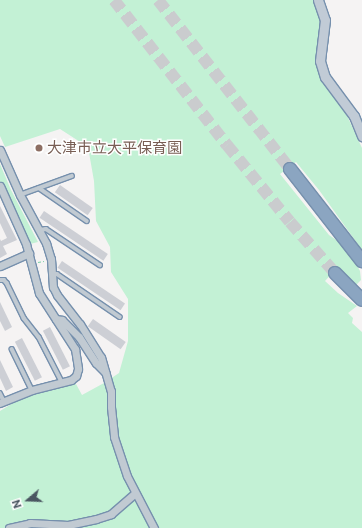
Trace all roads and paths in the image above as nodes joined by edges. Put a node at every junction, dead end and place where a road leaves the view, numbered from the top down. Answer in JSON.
{"nodes":[{"id":1,"x":318,"y":0,"type":"edge"},
{"id":2,"x":362,"y":136,"type":"edge"},
{"id":3,"x":0,"y":150,"type":"edge"},
{"id":4,"x":290,"y":169,"type":"tunnel mouth"},
{"id":5,"x":72,"y":176,"type":"dead end"},
{"id":6,"x":0,"y":186,"type":"edge"},
{"id":7,"x":39,"y":188,"type":"junction"},
{"id":8,"x":20,"y":195,"type":"junction"},
{"id":9,"x":87,"y":221,"type":"dead end"},
{"id":10,"x":40,"y":230,"type":"junction"},
{"id":11,"x":29,"y":253,"type":"junction"},
{"id":12,"x":51,"y":259,"type":"junction"},
{"id":13,"x":362,"y":261,"type":"edge"},
{"id":14,"x":32,"y":264,"type":"junction"},
{"id":15,"x":100,"y":265,"type":"dead end"},
{"id":16,"x":0,"y":266,"type":"edge"},
{"id":17,"x":335,"y":273,"type":"tunnel mouth"},
{"id":18,"x":52,"y":274,"type":"junction"},
{"id":19,"x":0,"y":280,"type":"edge"},
{"id":20,"x":362,"y":300,"type":"edge"},
{"id":21,"x":120,"y":317,"type":"dead end"},
{"id":22,"x":56,"y":318,"type":"junction"},
{"id":23,"x":12,"y":349,"type":"dead end"},
{"id":24,"x":107,"y":373,"type":"junction"},
{"id":25,"x":62,"y":383,"type":"junction"},
{"id":26,"x":32,"y":390,"type":"junction"},
{"id":27,"x":0,"y":393,"type":"edge"},
{"id":28,"x":2,"y":402,"type":"edge"},
{"id":29,"x":135,"y":493,"type":"junction"},
{"id":30,"x":9,"y":528,"type":"edge"},
{"id":31,"x":154,"y":528,"type":"edge"}],
"edges":[{"from":1,"to":2,"type":"main road"},
{"from":3,"to":8,"type":"street"},
{"from":4,"to":13,"type":"highway"},
{"from":5,"to":7,"type":"lane"},
{"from":6,"to":11,"type":"street"},
{"from":7,"to":8,"type":"lane"},
{"from":7,"to":9,"type":"lane"},
{"from":8,"to":10,"type":"street"},
{"from":10,"to":12,"type":"street"},
{"from":10,"to":15,"type":"lane"},
{"from":11,"to":14,"type":"street"},
{"from":11,"to":16,"type":"street"},
{"from":12,"to":14,"type":"path"},
{"from":12,"to":18,"type":"street"},
{"from":14,"to":22,"type":"street"},
{"from":17,"to":20,"type":"highway"},
{"from":18,"to":21,"type":"lane"},
{"from":18,"to":24,"type":"street"},
{"from":19,"to":25,"type":"lane"},
{"from":22,"to":24,"type":"street"},
{"from":22,"to":25,"type":"street"},
{"from":23,"to":26,"type":"lane"},
{"from":24,"to":29,"type":"street"},
{"from":25,"to":26,"type":"street"},
{"from":26,"to":28,"type":"street"},
{"from":27,"to":28,"type":"lane"},
{"from":29,"to":30,"type":"street"},
{"from":29,"to":31,"type":"street"}]}
